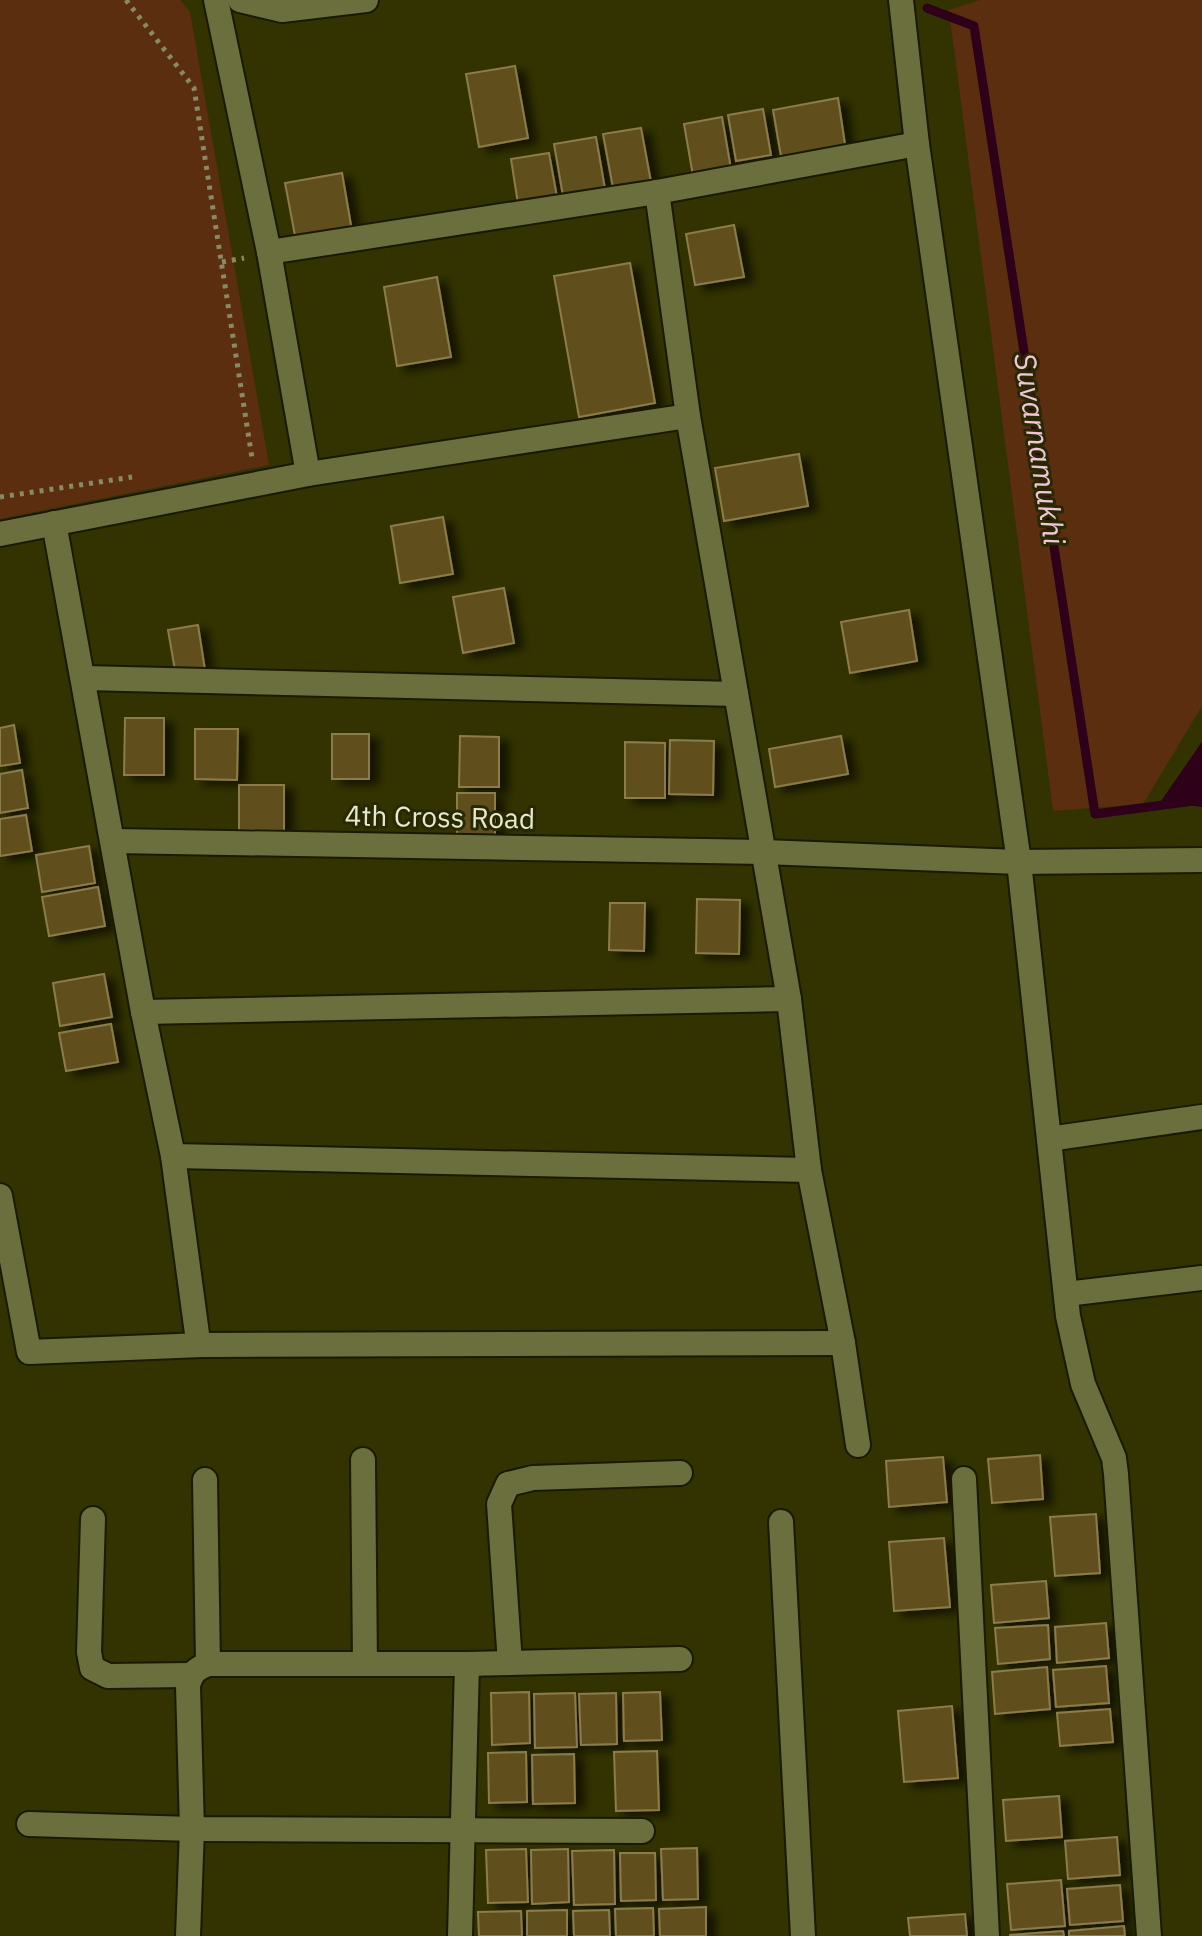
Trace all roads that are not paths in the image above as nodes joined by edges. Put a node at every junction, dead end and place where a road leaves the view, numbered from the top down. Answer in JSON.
{"nodes":[{"id":1,"x":216,"y":0,"type":"edge"},
{"id":2,"x":240,"y":0,"type":"edge"},
{"id":3,"x":366,"y":0,"type":"edge"},
{"id":4,"x":901,"y":0,"type":"edge"},
{"id":5,"x":917,"y":144,"type":"junction"},
{"id":6,"x":657,"y":192,"type":"junction"},
{"id":7,"x":269,"y":252,"type":"junction"},
{"id":8,"x":688,"y":416,"type":"junction"},
{"id":9,"x":308,"y":474,"type":"junction"},
{"id":10,"x":54,"y":523,"type":"junction"},
{"id":11,"x":0,"y":534,"type":"edge"},
{"id":12,"x":85,"y":678,"type":"junction"},
{"id":13,"x":736,"y":694,"type":"junction"},
{"id":14,"x":114,"y":841,"type":"junction"},
{"id":15,"x":764,"y":852,"type":"junction"},
{"id":16,"x":1202,"y":860,"type":"edge"},
{"id":17,"x":1019,"y":862,"type":"junction"},
{"id":18,"x":789,"y":999,"type":"junction"},
{"id":19,"x":143,"y":1012,"type":"junction"},
{"id":20,"x":1202,"y":1117,"type":"edge"},
{"id":21,"x":1049,"y":1139,"type":"junction"},
{"id":22,"x":173,"y":1156,"type":"junction"},
{"id":23,"x":809,"y":1170,"type":"junction"},
{"id":24,"x":0,"y":1196,"type":"edge"},
{"id":25,"x":1202,"y":1278,"type":"edge"},
{"id":26,"x":1066,"y":1294,"type":"junction"},
{"id":27,"x":843,"y":1343,"type":"junction"},
{"id":28,"x":202,"y":1345,"type":"junction"},
{"id":29,"x":858,"y":1445,"type":"dead end"},
{"id":30,"x":363,"y":1460,"type":"dead end"},
{"id":31,"x":680,"y":1473,"type":"dead end"},
{"id":32,"x":964,"y":1479,"type":"dead end"},
{"id":33,"x":205,"y":1480,"type":"dead end"},
{"id":34,"x":93,"y":1519,"type":"dead end"},
{"id":35,"x":781,"y":1522,"type":"dead end"},
{"id":36,"x":680,"y":1659,"type":"dead end"},
{"id":37,"x":510,"y":1663,"type":"junction"},
{"id":38,"x":365,"y":1664,"type":"junction"},
{"id":39,"x":467,"y":1664,"type":"junction"},
{"id":40,"x":200,"y":1669,"type":"junction"},
{"id":41,"x":29,"y":1824,"type":"dead end"},
{"id":42,"x":192,"y":1829,"type":"junction"},
{"id":43,"x":463,"y":1830,"type":"junction"},
{"id":44,"x":642,"y":1831,"type":"dead end"},
{"id":45,"x":188,"y":1936,"type":"edge"},
{"id":46,"x":460,"y":1936,"type":"edge"},
{"id":47,"x":803,"y":1936,"type":"edge"},
{"id":48,"x":987,"y":1936,"type":"edge"},
{"id":49,"x":1149,"y":1936,"type":"edge"}],
"edges":[{"from":1,"to":7,"type":"street"},
{"from":2,"to":3,"type":"street"},
{"from":4,"to":5,"type":"street"},
{"from":5,"to":6,"type":"street"},
{"from":5,"to":17,"type":"street"},
{"from":6,"to":7,"type":"street"},
{"from":6,"to":8,"type":"street"},
{"from":7,"to":9,"type":"street"},
{"from":8,"to":9,"type":"street"},
{"from":8,"to":13,"type":"street"},
{"from":9,"to":10,"type":"street"},
{"from":10,"to":11,"type":"street"},
{"from":10,"to":12,"type":"street"},
{"from":12,"to":13,"type":"street"},
{"from":12,"to":14,"type":"street"},
{"from":13,"to":15,"type":"street"},
{"from":14,"to":15,"type":"street","name":"4th Cross Road"},
{"from":14,"to":19,"type":"street"},
{"from":15,"to":17,"type":"street","name":"4th Cross Road"},
{"from":15,"to":18,"type":"street"},
{"from":16,"to":17,"type":"street","name":"4th Cross Road"},
{"from":17,"to":21,"type":"street"},
{"from":18,"to":19,"type":"street"},
{"from":18,"to":23,"type":"street"},
{"from":19,"to":22,"type":"street"},
{"from":20,"to":21,"type":"street"},
{"from":21,"to":26,"type":"street"},
{"from":22,"to":23,"type":"street"},
{"from":22,"to":28,"type":"street"},
{"from":23,"to":27,"type":"street"},
{"from":24,"to":28,"type":"street"},
{"from":25,"to":26,"type":"street"},
{"from":26,"to":49,"type":"street"},
{"from":27,"to":28,"type":"street"},
{"from":27,"to":29,"type":"street"},
{"from":30,"to":38,"type":"street"},
{"from":31,"to":37,"type":"street"},
{"from":32,"to":48,"type":"street"},
{"from":33,"to":40,"type":"street"},
{"from":34,"to":40,"type":"street"},
{"from":35,"to":47,"type":"street"},
{"from":36,"to":37,"type":"street"},
{"from":37,"to":39,"type":"street"},
{"from":38,"to":39,"type":"street"},
{"from":38,"to":40,"type":"street"},
{"from":39,"to":43,"type":"street"},
{"from":40,"to":42,"type":"street"},
{"from":41,"to":42,"type":"street"},
{"from":42,"to":43,"type":"street"},
{"from":42,"to":45,"type":"street"},
{"from":43,"to":44,"type":"street"},
{"from":43,"to":46,"type":"street"}]}
